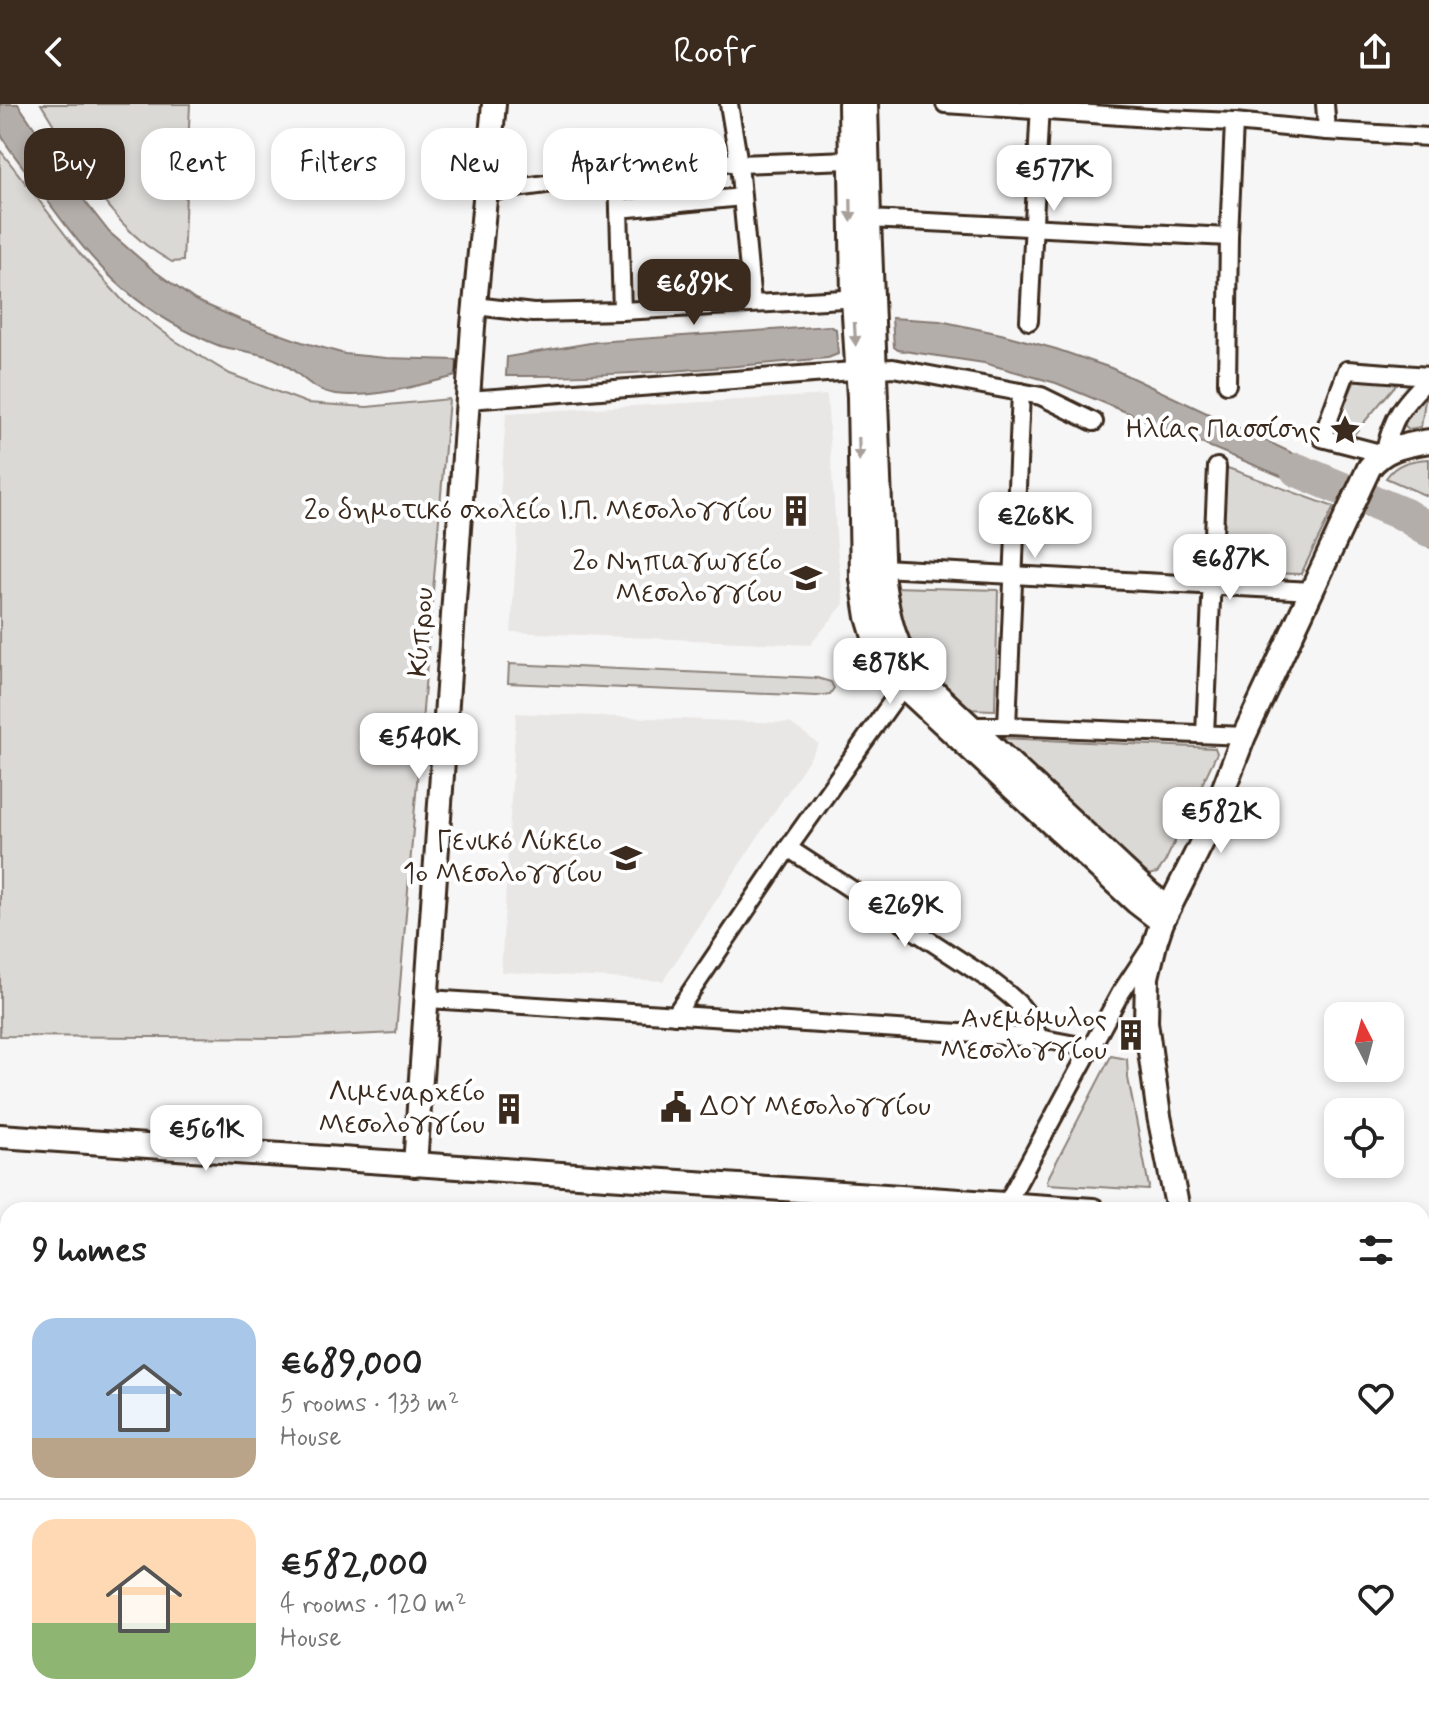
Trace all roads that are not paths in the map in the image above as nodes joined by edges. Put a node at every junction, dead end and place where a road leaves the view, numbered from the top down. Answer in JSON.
{"nodes":[{"id":1,"x":494,"y":104,"type":"edge"},
{"id":2,"x":729,"y":104,"type":"edge"},
{"id":3,"x":840,"y":104,"type":"edge"},
{"id":4,"x":850,"y":104,"type":"edge"},
{"id":5,"x":866,"y":104,"type":"edge"},
{"id":6,"x":945,"y":104,"type":"edge"},
{"id":7,"x":1325,"y":104,"type":"edge"},
{"id":8,"x":1040,"y":107,"type":"edge"},
{"id":9,"x":1164,"y":112,"type":"edge"},
{"id":10,"x":1234,"y":122,"type":"junction"},
{"id":11,"x":492,"y":128,"type":"edge"},
{"id":12,"x":1327,"y":131,"type":"junction"},
{"id":13,"x":1429,"y":137,"type":"edge"},
{"id":14,"x":846,"y":161,"type":"junction"},
{"id":15,"x":727,"y":162,"type":"edge"},
{"id":16,"x":739,"y":164,"type":"junction"},
{"id":17,"x":742,"y":197,"type":"junction"},
{"id":18,"x":486,"y":200,"type":"edge"},
{"id":19,"x":619,"y":200,"type":"edge"},
{"id":20,"x":619,"y":209,"type":"junction"},
{"id":21,"x":869,"y":219,"type":"junction"},
{"id":22,"x":1033,"y":228,"type":"junction"},
{"id":23,"x":1229,"y":237,"type":"junction"},
{"id":24,"x":862,"y":298,"type":"junction"},
{"id":25,"x":752,"y":303,"type":"junction"},
{"id":26,"x":476,"y":306,"type":"junction"},
{"id":27,"x":622,"y":311,"type":"junction"},
{"id":28,"x":1029,"y":321,"type":"dead end"},
{"id":29,"x":867,"y":370,"type":"junction"},
{"id":30,"x":1429,"y":377,"type":"edge"},
{"id":31,"x":1227,"y":384,"type":"dead end"},
{"id":32,"x":1021,"y":392,"type":"junction"},
{"id":33,"x":468,"y":400,"type":"junction"},
{"id":34,"x":1094,"y":422,"type":"dead end"},
{"id":35,"x":1429,"y":441,"type":"edge"},
{"id":36,"x":1376,"y":461,"type":"junction"},
{"id":37,"x":1217,"y":467,"type":"dead end"},
{"id":38,"x":882,"y":568,"type":"junction"},
{"id":39,"x":1014,"y":574,"type":"junction"},
{"id":40,"x":1211,"y":585,"type":"junction"},
{"id":41,"x":1312,"y":591,"type":"junction"},
{"id":42,"x":908,"y":679,"type":"junction"},
{"id":43,"x":969,"y":726,"type":"junction"},
{"id":44,"x":1007,"y":726,"type":"junction"},
{"id":45,"x":1205,"y":734,"type":"junction"},
{"id":46,"x":1244,"y":736,"type":"junction"},
{"id":47,"x":788,"y":848,"type":"junction"},
{"id":48,"x":1162,"y":923,"type":"junction"},
{"id":49,"x":428,"y":999,"type":"junction"},
{"id":50,"x":675,"y":1015,"type":"junction"},
{"id":51,"x":1039,"y":1038,"type":"junction"},
{"id":52,"x":1091,"y":1048,"type":"junction"},
{"id":53,"x":0,"y":1136,"type":"edge"},
{"id":54,"x":415,"y":1165,"type":"junction"},
{"id":55,"x":934,"y":1202,"type":"edge"},
{"id":56,"x":1007,"y":1202,"type":"edge"},
{"id":57,"x":1176,"y":1202,"type":"edge"}],
"edges":[{"from":1,"to":11,"type":"main road","name":"Κύπρου"},
{"from":2,"to":16,"type":"street"},
{"from":3,"to":14,"type":"street"},
{"from":4,"to":14,"type":"main road"},
{"from":5,"to":21,"type":"main road"},
{"from":6,"to":8,"type":"street"},
{"from":7,"to":12,"type":"street"},
{"from":8,"to":9,"type":"street"},
{"from":8,"to":22,"type":"street"},
{"from":9,"to":10,"type":"street"},
{"from":10,"to":12,"type":"street"},
{"from":10,"to":23,"type":"street"},
{"from":12,"to":13,"type":"street"},
{"from":14,"to":16,"type":"street"},
{"from":14,"to":24,"type":"main road","one_way":true},
{"from":15,"to":16,"type":"street"},
{"from":16,"to":17,"type":"street"},
{"from":17,"to":20,"type":"street"},
{"from":17,"to":25,"type":"street"},
{"from":18,"to":26,"type":"main road","name":"Κύπρου"},
{"from":19,"to":20,"type":"street"},
{"from":20,"to":27,"type":"street"},
{"from":21,"to":22,"type":"street"},
{"from":21,"to":24,"type":"main road"},
{"from":22,"to":23,"type":"street"},
{"from":22,"to":28,"type":"street"},
{"from":23,"to":31,"type":"street"},
{"from":24,"to":25,"type":"street"},
{"from":24,"to":29,"type":"main road"},
{"from":25,"to":27,"type":"street"},
{"from":26,"to":27,"type":"street"},
{"from":26,"to":33,"type":"main road","name":"Κύπρου"},
{"from":29,"to":32,"type":"street"},
{"from":29,"to":33,"type":"street"},
{"from":29,"to":38,"type":"main road"},
{"from":29,"to":42,"type":"main road","one_way":true},
{"from":30,"to":36,"type":"street"},
{"from":30,"to":36,"type":"street"},
{"from":32,"to":34,"type":"street"},
{"from":32,"to":39,"type":"street"},
{"from":33,"to":49,"type":"main road","name":"Κύπρου"},
{"from":35,"to":36,"type":"main road"},
{"from":36,"to":41,"type":"main road"},
{"from":37,"to":40,"type":"street"},
{"from":38,"to":39,"type":"street"},
{"from":38,"to":42,"type":"main road"},
{"from":39,"to":40,"type":"street"},
{"from":39,"to":44,"type":"street"},
{"from":40,"to":41,"type":"street"},
{"from":40,"to":45,"type":"street"},
{"from":41,"to":46,"type":"main road"},
{"from":42,"to":43,"type":"main road"},
{"from":42,"to":47,"type":"street"},
{"from":42,"to":48,"type":"main road"},
{"from":43,"to":44,"type":"street"},
{"from":43,"to":48,"type":"main road"},
{"from":44,"to":45,"type":"street"},
{"from":45,"to":46,"type":"street"},
{"from":46,"to":48,"type":"main road"},
{"from":47,"to":50,"type":"street"},
{"from":47,"to":51,"type":"street"},
{"from":48,"to":52,"type":"street"},
{"from":48,"to":57,"type":"main road"},
{"from":49,"to":50,"type":"street"},
{"from":49,"to":54,"type":"main road","name":"Κύπρου"},
{"from":50,"to":51,"type":"street"},
{"from":51,"to":52,"type":"street"},
{"from":52,"to":56,"type":"street"},
{"from":53,"to":54,"type":"main road"},
{"from":54,"to":55,"type":"main road"}]}
